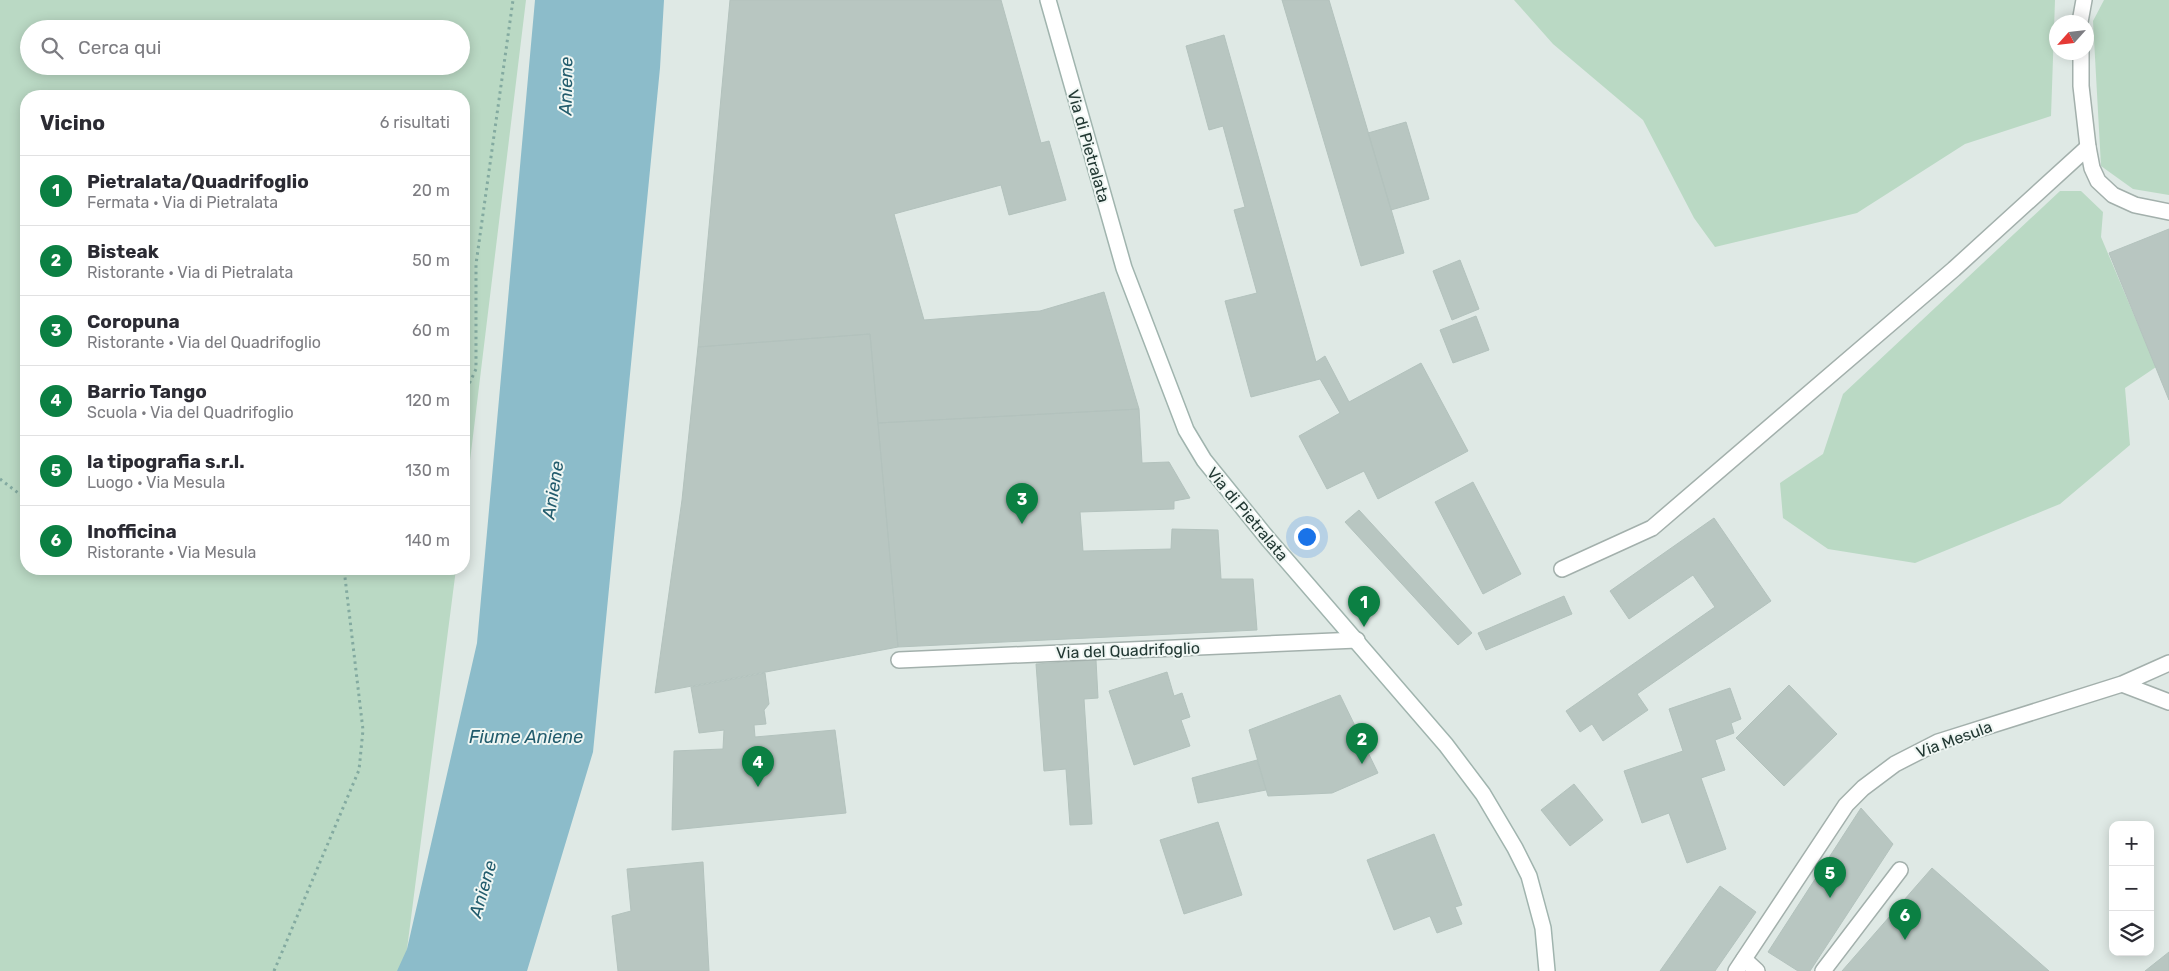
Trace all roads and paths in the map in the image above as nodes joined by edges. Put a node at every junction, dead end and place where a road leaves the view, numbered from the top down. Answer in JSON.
{"nodes":[{"id":1,"x":513,"y":0,"type":"edge"},
{"id":2,"x":1048,"y":0,"type":"edge"},
{"id":3,"x":2084,"y":0,"type":"edge"},
{"id":4,"x":2081,"y":15,"type":"edge"},
{"id":5,"x":2081,"y":60,"type":"edge"},
{"id":6,"x":2088,"y":147,"type":"junction"},
{"id":7,"x":2169,"y":212,"type":"edge"},
{"id":8,"x":470,"y":381,"type":"edge"},
{"id":9,"x":0,"y":479,"type":"edge"},
{"id":10,"x":20,"y":494,"type":"edge"},
{"id":11,"x":1562,"y":569,"type":"dead end"},
{"id":12,"x":345,"y":575,"type":"edge"},
{"id":13,"x":1357,"y":640,"type":"junction"},
{"id":14,"x":899,"y":660,"type":"dead end"},
{"id":15,"x":2169,"y":662,"type":"edge"},
{"id":16,"x":2122,"y":684,"type":"junction"},
{"id":17,"x":2169,"y":702,"type":"edge"},
{"id":18,"x":1900,"y":870,"type":"dead end"},
{"id":19,"x":1740,"y":965,"type":"edge"},
{"id":20,"x":274,"y":971,"type":"edge"},
{"id":21,"x":1547,"y":971,"type":"edge"},
{"id":22,"x":1758,"y":971,"type":"edge"},
{"id":23,"x":1823,"y":971,"type":"edge"}],
"edges":[{"from":1,"to":8,"type":"path"},
{"from":2,"to":13,"type":"street","name":"Via di Pietralata"},
{"from":3,"to":4,"type":"street"},
{"from":5,"to":6,"type":"street"},
{"from":6,"to":7,"type":"street"},
{"from":6,"to":11,"type":"street"},
{"from":9,"to":10,"type":"path"},
{"from":12,"to":20,"type":"path"},
{"from":13,"to":14,"type":"street","name":"Via del Quadrifoglio"},
{"from":13,"to":21,"type":"street","name":"Via di Pietralata"},
{"from":15,"to":16,"type":"street","name":"Via Mesula"},
{"from":16,"to":17,"type":"street"},
{"from":16,"to":19,"type":"street","name":"Via Mesula"},
{"from":18,"to":23,"type":"street"},
{"from":19,"to":22,"type":"street"}]}
